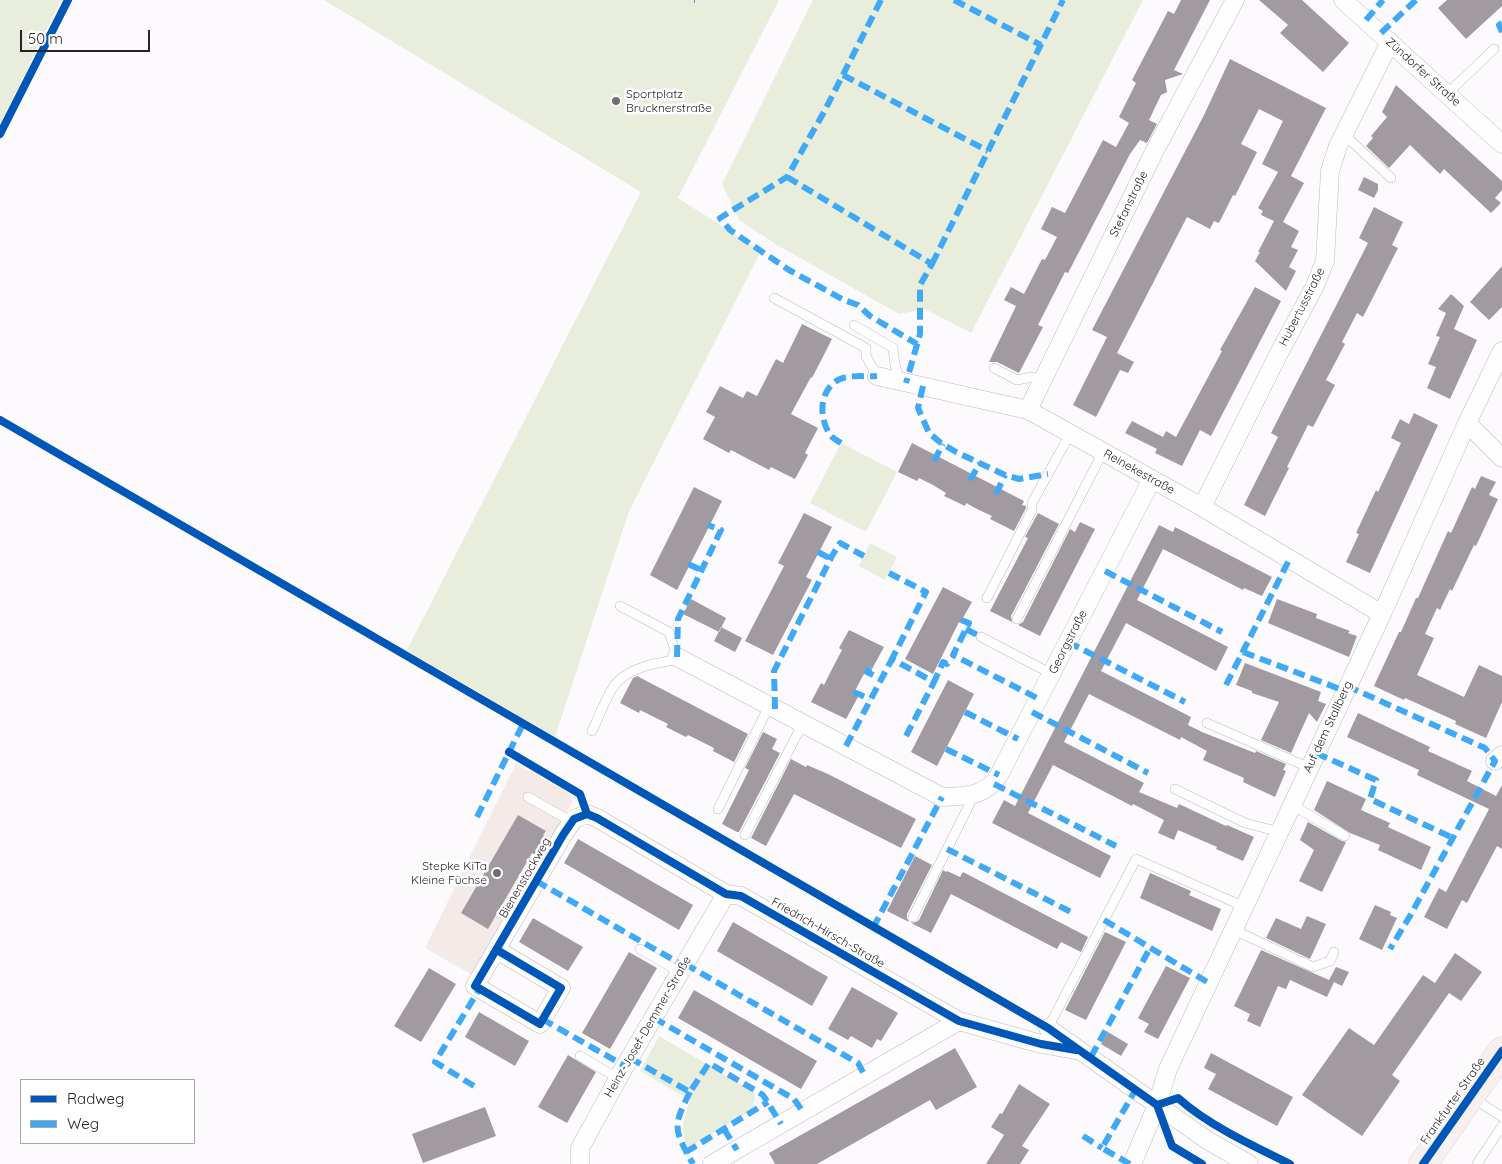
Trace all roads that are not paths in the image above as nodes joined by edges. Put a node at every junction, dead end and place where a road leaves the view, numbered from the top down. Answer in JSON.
{"nodes":[{"id":1,"x":1235,"y":0,"type":"edge"},
{"id":2,"x":1343,"y":0,"type":"edge"},
{"id":3,"x":1390,"y":42,"type":"junction"},
{"id":4,"x":1494,"y":50,"type":"dead end"},
{"id":5,"x":1447,"y":94,"type":"junction"},
{"id":6,"x":1343,"y":137,"type":"junction"},
{"id":7,"x":1502,"y":144,"type":"edge"},
{"id":8,"x":1391,"y":178,"type":"dead end"},
{"id":9,"x":774,"y":298,"type":"dead end"},
{"id":10,"x":854,"y":325,"type":"dead end"},
{"id":11,"x":1502,"y":351,"type":"edge"},
{"id":12,"x":994,"y":368,"type":"dead end"},
{"id":13,"x":877,"y":376,"type":"joint"},
{"id":14,"x":900,"y":381,"type":"junction"},
{"id":15,"x":1042,"y":381,"type":"junction"},
{"id":16,"x":1028,"y":410,"type":"junction"},
{"id":17,"x":1466,"y":423,"type":"junction"},
{"id":18,"x":1070,"y":434,"type":"junction"},
{"id":19,"x":1103,"y":452,"type":"junction"},
{"id":20,"x":1502,"y":458,"type":"edge"},
{"id":21,"x":1152,"y":479,"type":"junction"},
{"id":22,"x":1202,"y":506,"type":"junction"},
{"id":23,"x":987,"y":598,"type":"dead end"},
{"id":24,"x":620,"y":606,"type":"dead end"},
{"id":25,"x":1382,"y":614,"type":"junction"},
{"id":26,"x":1016,"y":619,"type":"dead end"},
{"id":27,"x":981,"y":637,"type":"dead end"},
{"id":28,"x":679,"y":658,"type":"junction"},
{"id":29,"x":1052,"y":674,"type":"junction"},
{"id":30,"x":769,"y":706,"type":"junction"},
{"id":31,"x":1207,"y":723,"type":"dead end"},
{"id":32,"x":803,"y":724,"type":"junction"},
{"id":33,"x":592,"y":731,"type":"dead end"},
{"id":34,"x":1310,"y":768,"type":"junction"},
{"id":35,"x":1175,"y":789,"type":"dead end"},
{"id":36,"x":974,"y":795,"type":"junction"},
{"id":37,"x":528,"y":797,"type":"dead end"},
{"id":38,"x":1292,"y":805,"type":"junction"},
{"id":39,"x":718,"y":808,"type":"dead end"},
{"id":40,"x":573,"y":820,"type":"junction"},
{"id":41,"x":1280,"y":832,"type":"junction"},
{"id":42,"x":745,"y":835,"type":"dead end"},
{"id":43,"x":1345,"y":836,"type":"dead end"},
{"id":44,"x":726,"y":894,"type":"junction"},
{"id":45,"x":1245,"y":907,"type":"junction"},
{"id":46,"x":913,"y":917,"type":"dead end"},
{"id":47,"x":1234,"y":930,"type":"junction"},
{"id":48,"x":640,"y":949,"type":"dead end"},
{"id":49,"x":497,"y":950,"type":"junction"},
{"id":50,"x":1334,"y":952,"type":"dead end"},
{"id":51,"x":680,"y":972,"type":"junction"},
{"id":52,"x":959,"y":1022,"type":"junction"},
{"id":53,"x":1048,"y":1028,"type":"joint"},
{"id":54,"x":1081,"y":1051,"type":"junction"},
{"id":55,"x":1502,"y":1051,"type":"edge"},
{"id":56,"x":580,"y":1056,"type":"dead end"},
{"id":57,"x":618,"y":1078,"type":"junction"},
{"id":58,"x":1470,"y":1096,"type":"junction"},
{"id":59,"x":1157,"y":1104,"type":"junction"},
{"id":60,"x":1502,"y":1118,"type":"edge"},
{"id":61,"x":1502,"y":1126,"type":"edge"},
{"id":62,"x":580,"y":1164,"type":"edge"},
{"id":63,"x":712,"y":1164,"type":"edge"},
{"id":64,"x":1132,"y":1164,"type":"edge"},
{"id":65,"x":1249,"y":1164,"type":"edge"},
{"id":66,"x":1423,"y":1164,"type":"edge"},
{"id":67,"x":1477,"y":1164,"type":"edge"}],
"edges":[{"from":1,"to":15,"type":"street","name":"Stefanstraße"},
{"from":2,"to":3,"type":"street","name":"Zündorfer Straße"},
{"from":3,"to":5,"type":"street","name":"Zündorfer Straße"},
{"from":3,"to":6,"type":"street","name":"Hubertusstraße"},
{"from":4,"to":5,"type":"lane"},
{"from":5,"to":7,"type":"street","name":"Zündorfer Straße"},
{"from":6,"to":8,"type":"lane"},
{"from":6,"to":22,"type":"street","name":"Hubertusstraße"},
{"from":9,"to":13,"type":"lane"},
{"from":10,"to":14,"type":"lane"},
{"from":11,"to":17,"type":"street","name":"Auf dem Stallberg"},
{"from":12,"to":15,"type":"lane"},
{"from":13,"to":14,"type":"street","name":"Reinekestraße"},
{"from":14,"to":16,"type":"street","name":"Reinekestraße"},
{"from":15,"to":16,"type":"street","name":"Stefanstraße"},
{"from":16,"to":18,"type":"street","name":"Reinekestraße"},
{"from":17,"to":20,"type":"street"},
{"from":17,"to":25,"type":"street","name":"Auf dem Stallberg"},
{"from":18,"to":19,"type":"street","name":"Reinekestraße"},
{"from":18,"to":23,"type":"lane"},
{"from":19,"to":21,"type":"street","name":"Reinekestraße"},
{"from":19,"to":26,"type":"lane"},
{"from":21,"to":22,"type":"street","name":"Reinekestraße"},
{"from":21,"to":29,"type":"street","name":"Georgstraße"},
{"from":22,"to":25,"type":"street","name":"Reinekestraße"},
{"from":24,"to":28,"type":"lane"},
{"from":25,"to":34,"type":"street","name":"Auf dem Stallberg"},
{"from":27,"to":29,"type":"lane"},
{"from":28,"to":30,"type":"street","name":"Georgstraße"},
{"from":28,"to":33,"type":"lane"},
{"from":29,"to":36,"type":"street","name":"Georgstraße"},
{"from":30,"to":32,"type":"street","name":"Georgstraße"},
{"from":30,"to":39,"type":"lane"},
{"from":31,"to":34,"type":"lane"},
{"from":32,"to":36,"type":"street","name":"Georgstraße"},
{"from":32,"to":42,"type":"lane"},
{"from":34,"to":38,"type":"street","name":"Auf dem Stallberg"},
{"from":35,"to":41,"type":"lane"},
{"from":36,"to":46,"type":"lane"},
{"from":37,"to":40,"type":"lane"},
{"from":38,"to":41,"type":"street","name":"Auf dem Stallberg"},
{"from":38,"to":43,"type":"lane"},
{"from":40,"to":44,"type":"street","name":"Friedrich-Hirsch-Straße"},
{"from":40,"to":49,"type":"street","name":"Bienenstockweg"},
{"from":41,"to":45,"type":"street","name":"Auf dem Stallberg"},
{"from":44,"to":51,"type":"street","name":"Heinz-Josef-Demmer-Straße"},
{"from":44,"to":52,"type":"street","name":"Friedrich-Hirsch-Straße"},
{"from":45,"to":47,"type":"street","name":"Auf dem Stallberg"},
{"from":45,"to":53,"type":"lane"},
{"from":47,"to":50,"type":"lane"},
{"from":47,"to":59,"type":"street","name":"Auf dem Stallberg"},
{"from":48,"to":51,"type":"lane"},
{"from":49,"to":49,"type":"street","name":"Bienenstockweg"},
{"from":51,"to":57,"type":"street","name":"Heinz-Josef-Demmer-Straße"},
{"from":52,"to":54,"type":"street","name":"Friedrich-Hirsch-Straße"},
{"from":52,"to":63,"type":"street"},
{"from":53,"to":54,"type":"street","name":"Friedrich-Hirsch-Straße"},
{"from":54,"to":59,"type":"street","name":"Friedrich-Hirsch-Straße"},
{"from":55,"to":58,"type":"main road","name":"Frankfurter Straße"},
{"from":56,"to":57,"type":"lane"},
{"from":57,"to":62,"type":"street","name":"Heinz-Josef-Demmer-Straße"},
{"from":58,"to":60,"type":"lane"},
{"from":58,"to":66,"type":"main road","name":"Frankfurter Straße"},
{"from":59,"to":64,"type":"street","name":"Auf dem Stallberg"},
{"from":59,"to":65,"type":"street","name":"Friedrich-Hirsch-Straße"},
{"from":61,"to":67,"type":"lane"}]}
